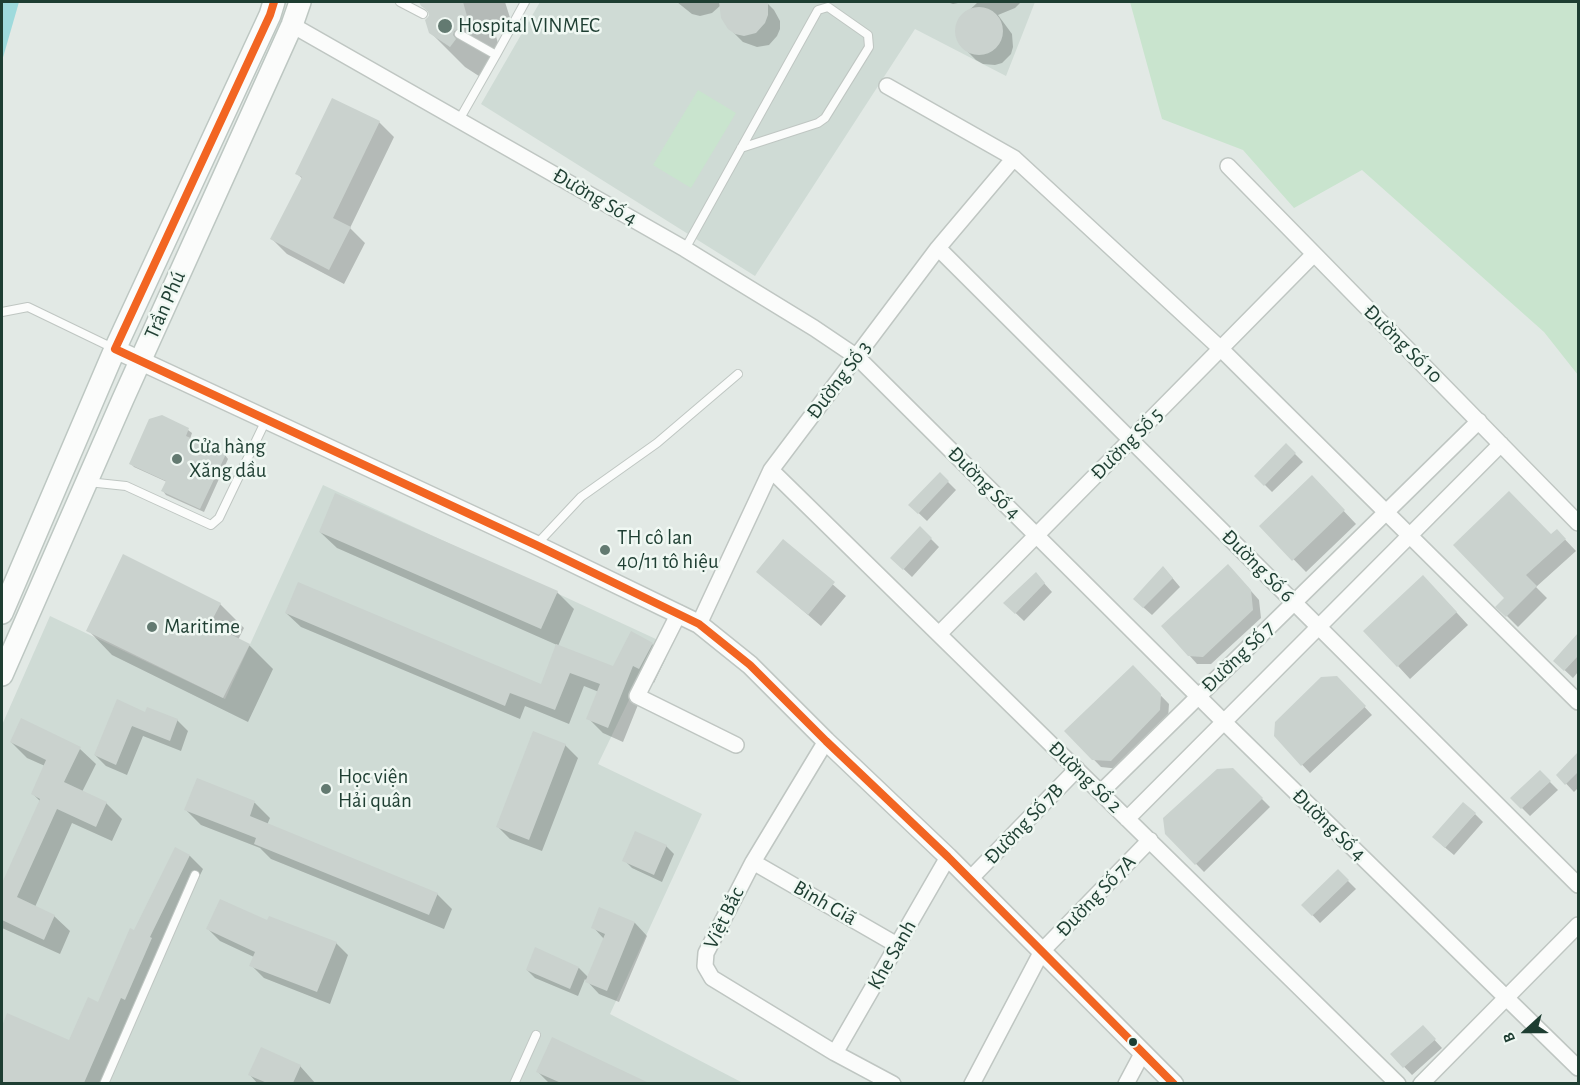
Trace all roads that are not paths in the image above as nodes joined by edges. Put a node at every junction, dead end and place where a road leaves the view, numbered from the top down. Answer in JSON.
{"nodes":[{"id":1,"x":300,"y":2,"type":"edge"},
{"id":2,"x":400,"y":2,"type":"edge"},
{"id":3,"x":525,"y":2,"type":"edge"},
{"id":4,"x":272,"y":8,"type":"edge"},
{"id":5,"x":423,"y":14,"type":"dead end"},
{"id":6,"x":292,"y":25,"type":"junction"},
{"id":7,"x":459,"y":34,"type":"dead end"},
{"id":8,"x":496,"y":55,"type":"junction"},
{"id":9,"x":887,"y":86,"type":"dead end"},
{"id":10,"x":459,"y":120,"type":"junction"},
{"id":11,"x":741,"y":148,"type":"junction"},
{"id":12,"x":1014,"y":158,"type":"junction"},
{"id":13,"x":1228,"y":166,"type":"dead end"},
{"id":14,"x":938,"y":248,"type":"junction"},
{"id":15,"x":686,"y":249,"type":"junction"},
{"id":16,"x":1314,"y":254,"type":"junction"},
{"id":17,"x":2,"y":312,"type":"edge"},
{"id":18,"x":116,"y":349,"type":"junction"},
{"id":19,"x":1221,"y":349,"type":"junction"},
{"id":20,"x":856,"y":357,"type":"junction"},
{"id":21,"x":140,"y":360,"type":"junction"},
{"id":22,"x":738,"y":374,"type":"dead end"},
{"id":23,"x":266,"y":420,"type":"junction"},
{"id":24,"x":1479,"y":422,"type":"junction"},
{"id":25,"x":1131,"y":440,"type":"junction"},
{"id":26,"x":1501,"y":444,"type":"junction"},
{"id":27,"x":771,"y":470,"type":"junction"},
{"id":28,"x":86,"y":482,"type":"junction"},
{"id":29,"x":1386,"y":513,"type":"junction"},
{"id":30,"x":1578,"y":523,"type":"edge"},
{"id":31,"x":1037,"y":536,"type":"junction"},
{"id":32,"x":1410,"y":536,"type":"junction"},
{"id":33,"x":536,"y":545,"type":"junction"},
{"id":34,"x":1295,"y":602,"type":"junction"},
{"id":35,"x":2,"y":613,"type":"edge"},
{"id":36,"x":679,"y":613,"type":"junction"},
{"id":37,"x":699,"y":624,"type":"junction"},
{"id":38,"x":1319,"y":626,"type":"junction"},
{"id":39,"x":939,"y":634,"type":"junction"},
{"id":40,"x":2,"y":675,"type":"edge"},
{"id":41,"x":1198,"y":697,"type":"junction"},
{"id":42,"x":1578,"y":702,"type":"edge"},
{"id":43,"x":1224,"y":722,"type":"junction"},
{"id":44,"x":826,"y":741,"type":"junction"},
{"id":45,"x":736,"y":745,"type":"dead end"},
{"id":46,"x":1077,"y":769,"type":"junction"},
{"id":47,"x":1101,"y":792,"type":"junction"},
{"id":48,"x":1127,"y":819,"type":"junction"},
{"id":49,"x":1150,"y":840,"type":"junction"},
{"id":50,"x":948,"y":857,"type":"junction"},
{"id":51,"x":753,"y":862,"type":"junction"},
{"id":52,"x":195,"y":875,"type":"dead end"},
{"id":53,"x":970,"y":879,"type":"junction"},
{"id":54,"x":1578,"y":885,"type":"edge"},
{"id":55,"x":1578,"y":925,"type":"edge"},
{"id":56,"x":897,"y":945,"type":"junction"},
{"id":57,"x":1042,"y":951,"type":"junction"},
{"id":58,"x":1506,"y":998,"type":"junction"},
{"id":59,"x":536,"y":1035,"type":"dead end"},
{"id":60,"x":1143,"y":1052,"type":"junction"},
{"id":61,"x":835,"y":1053,"type":"junction"},
{"id":62,"x":1578,"y":1068,"type":"edge"},
{"id":63,"x":104,"y":1083,"type":"edge"},
{"id":64,"x":514,"y":1083,"type":"edge"},
{"id":65,"x":893,"y":1083,"type":"edge"},
{"id":66,"x":972,"y":1083,"type":"edge"},
{"id":67,"x":1126,"y":1083,"type":"edge"},
{"id":68,"x":1174,"y":1083,"type":"edge"},
{"id":69,"x":1398,"y":1083,"type":"edge"},
{"id":70,"x":1421,"y":1083,"type":"edge"}],
"edges":[{"from":1,"to":6,"type":"main road","name":"Trần Phú"},
{"from":2,"to":5,"type":"lane"},
{"from":3,"to":8,"type":"lane"},
{"from":4,"to":6,"type":"main road"},
{"from":4,"to":18,"type":"main road","name":"Trần Phú"},
{"from":6,"to":10,"type":"street","name":"Đường Số 4"},
{"from":6,"to":21,"type":"main road","name":"Trần Phú"},
{"from":7,"to":8,"type":"lane"},
{"from":8,"to":10,"type":"lane"},
{"from":9,"to":12,"type":"street"},
{"from":10,"to":15,"type":"street","name":"Đường Số 4"},
{"from":11,"to":11,"type":"lane"},
{"from":11,"to":15,"type":"lane"},
{"from":12,"to":14,"type":"street","name":"Đường Số 3"},
{"from":12,"to":19,"type":"street"},
{"from":13,"to":16,"type":"street","name":"Đường Số 10"},
{"from":14,"to":20,"type":"street","name":"Đường Số 3"},
{"from":14,"to":25,"type":"street","name":"Đường Số 6"},
{"from":15,"to":20,"type":"street","name":"Đường Số 4"},
{"from":16,"to":19,"type":"street","name":"Đường Số 5"},
{"from":16,"to":24,"type":"street","name":"Đường Số 10"},
{"from":17,"to":18,"type":"lane"},
{"from":18,"to":21,"type":"street"},
{"from":18,"to":35,"type":"main road","name":"Trần Phú"},
{"from":19,"to":25,"type":"street","name":"Đường Số 5"},
{"from":19,"to":29,"type":"street"},
{"from":20,"to":27,"type":"street","name":"Đường Số 3"},
{"from":20,"to":31,"type":"street","name":"Đường Số 4"},
{"from":21,"to":23,"type":"street"},
{"from":21,"to":28,"type":"main road","name":"Trần Phú"},
{"from":22,"to":33,"type":"lane"},
{"from":23,"to":28,"type":"lane"},
{"from":23,"to":33,"type":"street"},
{"from":24,"to":26,"type":"street","name":"Đường Số 10"},
{"from":24,"to":29,"type":"street","name":"Đường Số 7"},
{"from":25,"to":31,"type":"street","name":"Đường Số 5"},
{"from":25,"to":34,"type":"street","name":"Đường Số 6"},
{"from":26,"to":30,"type":"street","name":"Đường Số 10"},
{"from":26,"to":32,"type":"street","name":"Đường Số 7"},
{"from":27,"to":37,"type":"street","name":"Đường Số 3"},
{"from":27,"to":39,"type":"street","name":"Đường Số 2"},
{"from":28,"to":40,"type":"main road","name":"Trần Phú"},
{"from":29,"to":32,"type":"street"},
{"from":29,"to":34,"type":"street","name":"Đường Số 7"},
{"from":31,"to":39,"type":"street","name":"Đường Số 5"},
{"from":31,"to":41,"type":"street","name":"Đường Số 4"},
{"from":32,"to":38,"type":"street","name":"Đường Số 7"},
{"from":32,"to":42,"type":"street"},
{"from":33,"to":36,"type":"street"},
{"from":34,"to":38,"type":"street","name":"Đường Số 6"},
{"from":34,"to":41,"type":"street","name":"Đường Số 7"},
{"from":36,"to":37,"type":"street"},
{"from":36,"to":45,"type":"street"},
{"from":37,"to":44,"type":"street"},
{"from":38,"to":43,"type":"street","name":"Đường Số 7"},
{"from":38,"to":54,"type":"street","name":"Đường Số 6"},
{"from":39,"to":46,"type":"street","name":"Đường Số 2"},
{"from":41,"to":43,"type":"street","name":"Đường Số 4"},
{"from":41,"to":47,"type":"street","name":"Đường Số 7"},
{"from":43,"to":48,"type":"street","name":"Đường Số 7"},
{"from":43,"to":58,"type":"street","name":"Đường Số 4"},
{"from":44,"to":50,"type":"street"},
{"from":44,"to":51,"type":"street","name":"Việt Bắc"},
{"from":46,"to":47,"type":"street","name":"Đường Số 2"},
{"from":46,"to":53,"type":"street","name":"Đường Số 7B"},
{"from":47,"to":48,"type":"street","name":"Đường Số 2"},
{"from":48,"to":49,"type":"street","name":"Đường Số 2"},
{"from":49,"to":57,"type":"street","name":"Đường Số 7A"},
{"from":49,"to":69,"type":"street","name":"Đường Số 2"},
{"from":50,"to":53,"type":"street"},
{"from":50,"to":56,"type":"street","name":"Khe Sanh"},
{"from":51,"to":56,"type":"street","name":"Bình Giã"},
{"from":51,"to":61,"type":"street","name":"Việt Bắc"},
{"from":52,"to":63,"type":"lane"},
{"from":53,"to":57,"type":"street"},
{"from":55,"to":58,"type":"street"},
{"from":56,"to":61,"type":"street","name":"Khe Sanh"},
{"from":57,"to":60,"type":"street"},
{"from":57,"to":66,"type":"street","name":"Đường Số 7A"},
{"from":58,"to":62,"type":"street","name":"Đường Số 4"},
{"from":58,"to":70,"type":"street"},
{"from":59,"to":64,"type":"lane"},
{"from":60,"to":67,"type":"street"},
{"from":60,"to":68,"type":"street"},
{"from":61,"to":65,"type":"street","name":"Việt Bắc"}]}
